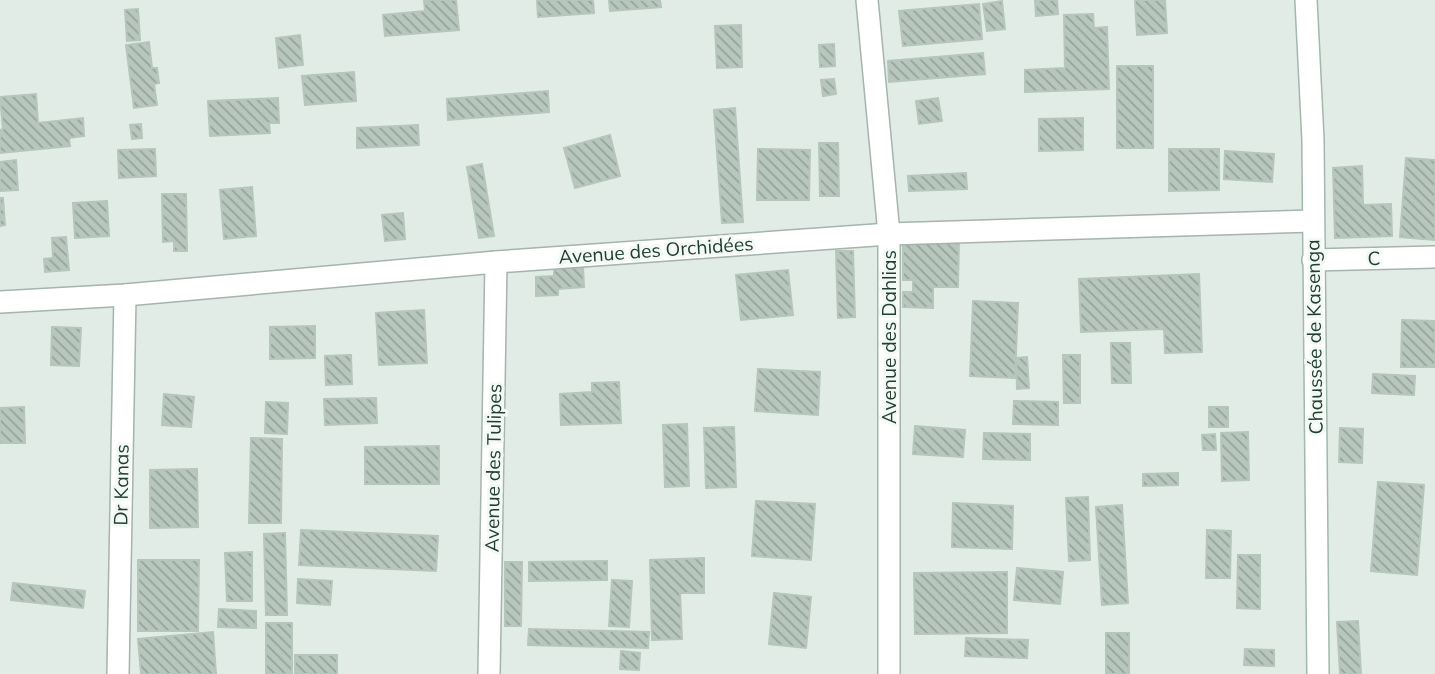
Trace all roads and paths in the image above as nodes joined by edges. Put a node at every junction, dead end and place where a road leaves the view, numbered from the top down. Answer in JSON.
{"nodes":[{"id":1,"x":867,"y":0,"type":"edge"},
{"id":2,"x":1306,"y":0,"type":"edge"},
{"id":3,"x":1313,"y":221,"type":"junction"},
{"id":4,"x":889,"y":234,"type":"junction"},
{"id":5,"x":1435,"y":257,"type":"edge"},
{"id":6,"x":1313,"y":260,"type":"junction"},
{"id":7,"x":496,"y":262,"type":"junction"},
{"id":8,"x":125,"y":295,"type":"junction"},
{"id":9,"x":0,"y":302,"type":"edge"},
{"id":10,"x":118,"y":674,"type":"edge"},
{"id":11,"x":489,"y":674,"type":"edge"},
{"id":12,"x":889,"y":674,"type":"edge"},
{"id":13,"x":1318,"y":674,"type":"edge"}],
"edges":[{"from":1,"to":4,"type":"street","name":"Avenue des Dahlias"},
{"from":2,"to":3,"type":"street","name":"Chaussée de Kasenga"},
{"from":3,"to":4,"type":"street","name":"Avenue des Orchidées"},
{"from":3,"to":6,"type":"street","name":"Chaussée de Kasenga"},
{"from":4,"to":7,"type":"street","name":"Avenue des Orchidées"},
{"from":4,"to":12,"type":"street","name":"Avenue des Dahlias"},
{"from":5,"to":6,"type":"street","name":"C"},
{"from":6,"to":13,"type":"street","name":"Chaussée de Kasenga"},
{"from":7,"to":8,"type":"street","name":"Avenue des Orchidées"},
{"from":7,"to":11,"type":"street","name":"Avenue des Tulipes"},
{"from":8,"to":9,"type":"street","name":"Avenue des Orchidées"},
{"from":8,"to":10,"type":"street","name":"Dr Kanas"}]}
